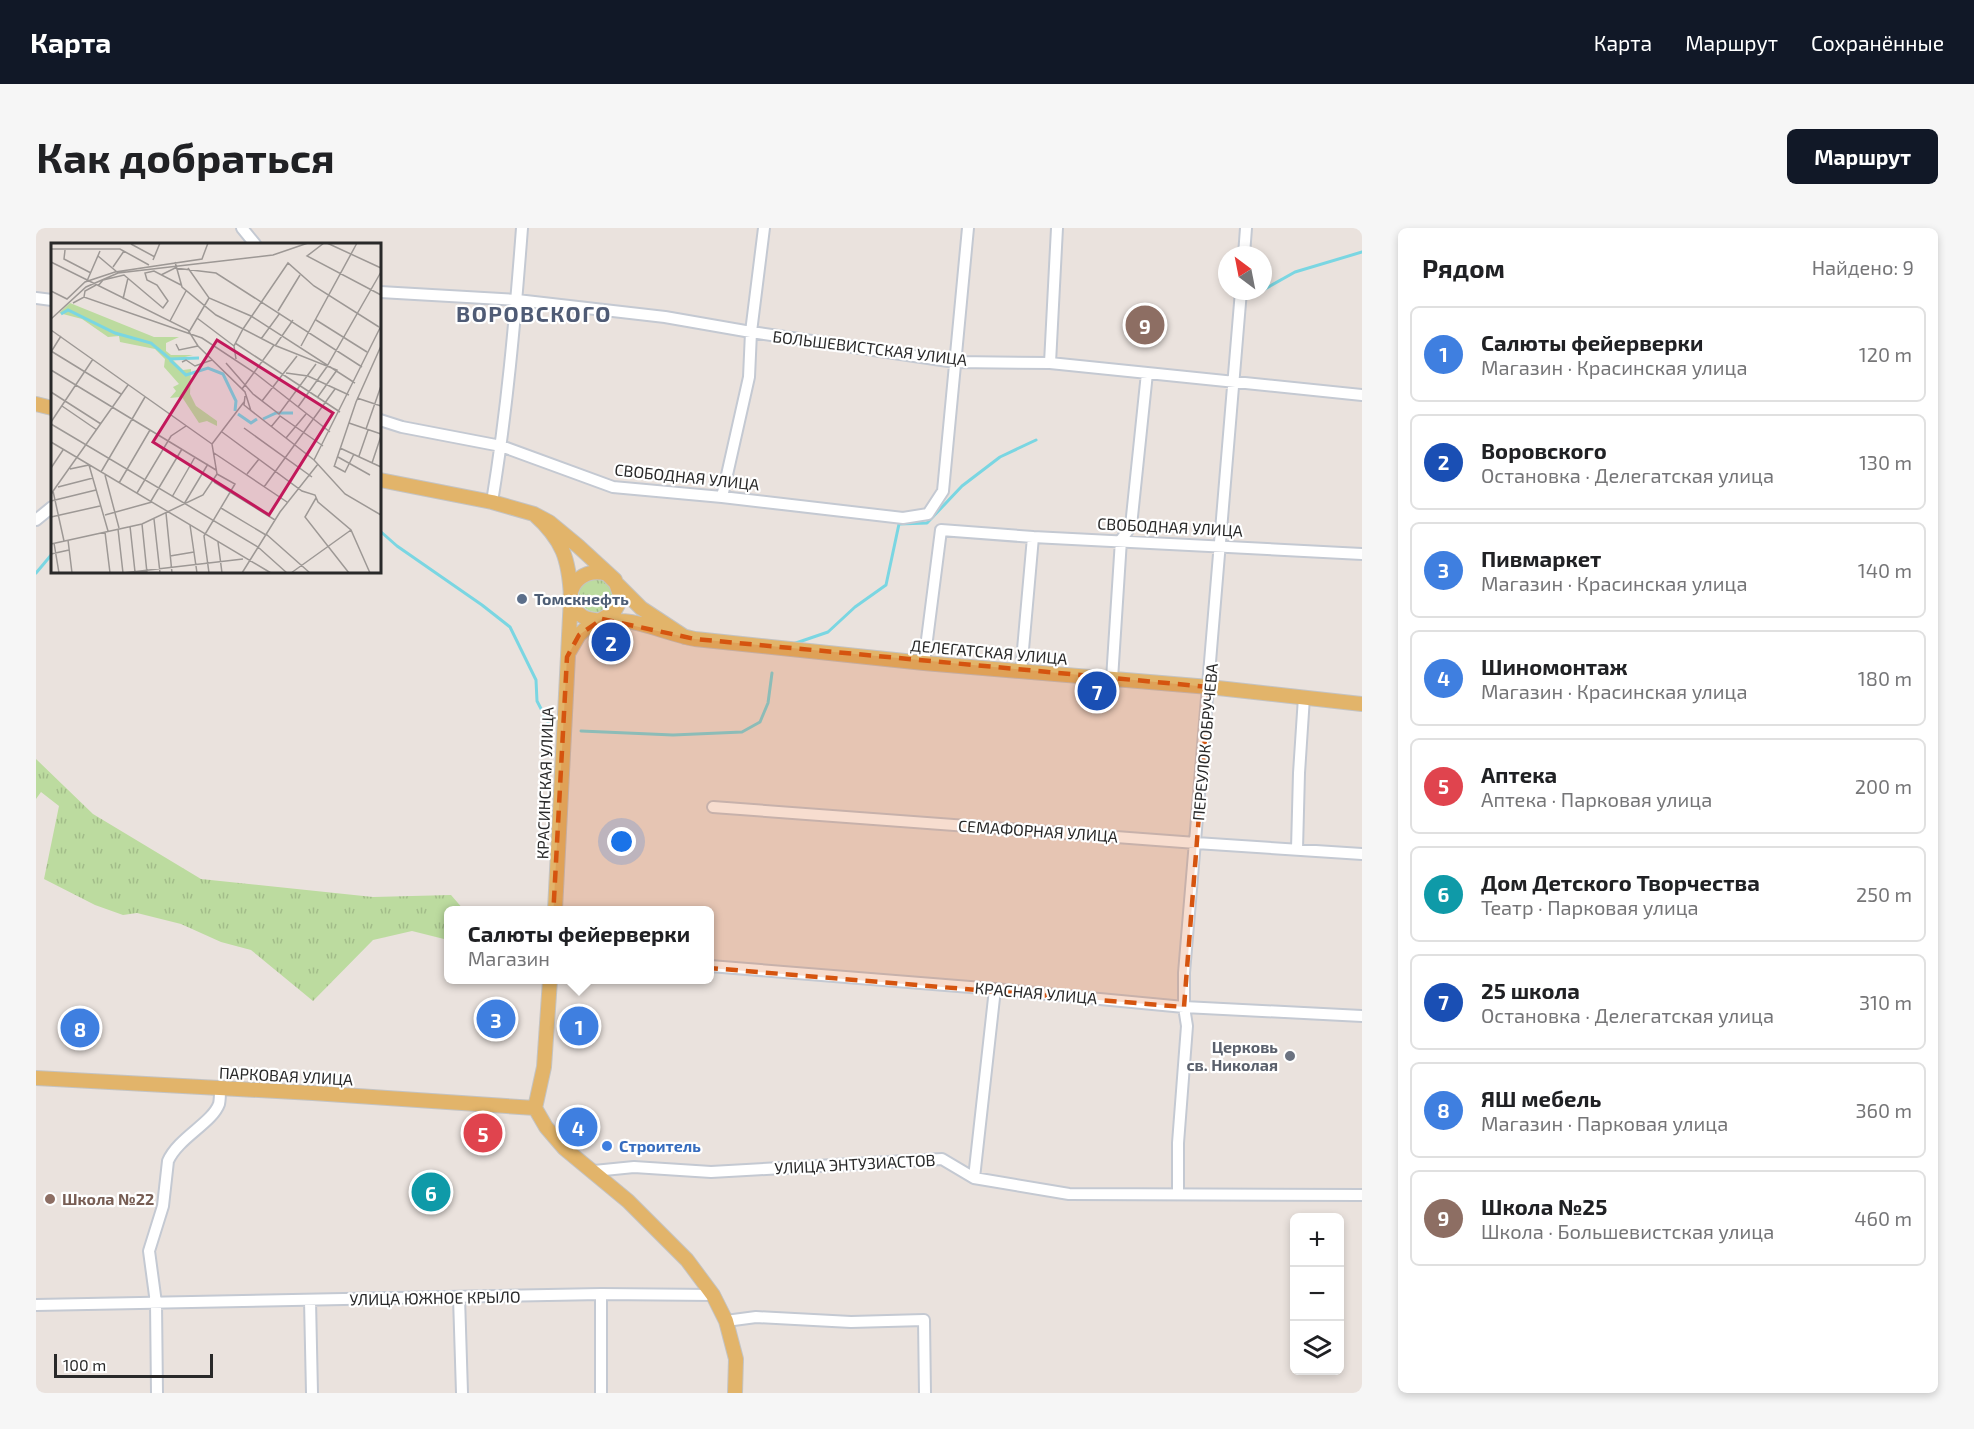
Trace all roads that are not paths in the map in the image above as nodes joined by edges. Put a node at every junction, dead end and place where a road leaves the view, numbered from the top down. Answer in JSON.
{"nodes":[{"id":1,"x":242,"y":228,"type":"edge"},
{"id":2,"x":522,"y":228,"type":"edge"},
{"id":3,"x":764,"y":228,"type":"edge"},
{"id":4,"x":968,"y":228,"type":"edge"},
{"id":5,"x":1057,"y":228,"type":"edge"},
{"id":6,"x":1246,"y":228,"type":"edge"},
{"id":7,"x":254,"y":243,"type":"edge"},
{"id":8,"x":1245,"y":246,"type":"edge"},
{"id":9,"x":381,"y":292,"type":"edge"},
{"id":10,"x":36,"y":298,"type":"edge"},
{"id":11,"x":51,"y":300,"type":"edge"},
{"id":12,"x":517,"y":300,"type":"junction"},
{"id":13,"x":1240,"y":300,"type":"edge"},
{"id":14,"x":751,"y":332,"type":"junction"},
{"id":15,"x":955,"y":362,"type":"junction"},
{"id":16,"x":1050,"y":363,"type":"junction"},
{"id":17,"x":1147,"y":373,"type":"junction"},
{"id":18,"x":1234,"y":382,"type":"junction"},
{"id":19,"x":1362,"y":395,"type":"edge"},
{"id":20,"x":36,"y":404,"type":"edge"},
{"id":21,"x":51,"y":408,"type":"edge"},
{"id":22,"x":381,"y":420,"type":"edge"},
{"id":23,"x":501,"y":446,"type":"junction"},
{"id":24,"x":381,"y":480,"type":"edge"},
{"id":25,"x":722,"y":497,"type":"junction"},
{"id":26,"x":492,"y":502,"type":"junction"},
{"id":27,"x":51,"y":508,"type":"edge"},
{"id":28,"x":534,"y":514,"type":"junction"},
{"id":29,"x":36,"y":520,"type":"edge"},
{"id":30,"x":1033,"y":537,"type":"junction"},
{"id":31,"x":1121,"y":540,"type":"junction"},
{"id":32,"x":1221,"y":545,"type":"junction"},
{"id":33,"x":1362,"y":554,"type":"edge"},
{"id":34,"x":615,"y":580,"type":"junction"},
{"id":35,"x":571,"y":597,"type":"junction"},
{"id":36,"x":602,"y":619,"type":"junction"},
{"id":37,"x":685,"y":637,"type":"junction"},
{"id":38,"x":567,"y":657,"type":"junction"},
{"id":39,"x":924,"y":663,"type":"junction"},
{"id":40,"x":1021,"y":672,"type":"junction"},
{"id":41,"x":1112,"y":679,"type":"junction"},
{"id":42,"x":1209,"y":687,"type":"junction"},
{"id":43,"x":1304,"y":697,"type":"junction"},
{"id":44,"x":1362,"y":704,"type":"edge"},
{"id":45,"x":713,"y":807,"type":"dead end"},
{"id":46,"x":1196,"y":843,"type":"junction"},
{"id":47,"x":1297,"y":849,"type":"junction"},
{"id":48,"x":1362,"y":854,"type":"edge"},
{"id":49,"x":555,"y":906,"type":"edge"},
{"id":50,"x":714,"y":966,"type":"edge"},
{"id":51,"x":550,"y":984,"type":"edge"},
{"id":52,"x":995,"y":989,"type":"junction"},
{"id":53,"x":1184,"y":1007,"type":"junction"},
{"id":54,"x":1362,"y":1016,"type":"edge"},
{"id":55,"x":36,"y":1078,"type":"edge"},
{"id":56,"x":220,"y":1089,"type":"junction"},
{"id":57,"x":535,"y":1108,"type":"junction"},
{"id":58,"x":594,"y":1171,"type":"junction"},
{"id":59,"x":974,"y":1178,"type":"junction"},
{"id":60,"x":1178,"y":1193,"type":"junction"},
{"id":61,"x":1362,"y":1195,"type":"edge"},
{"id":62,"x":601,"y":1294,"type":"junction"},
{"id":63,"x":713,"y":1295,"type":"junction"},
{"id":64,"x":459,"y":1297,"type":"junction"},
{"id":65,"x":310,"y":1300,"type":"junction"},
{"id":66,"x":156,"y":1303,"type":"junction"},
{"id":67,"x":36,"y":1305,"type":"edge"},
{"id":68,"x":726,"y":1321,"type":"junction"},
{"id":69,"x":157,"y":1393,"type":"edge"},
{"id":70,"x":312,"y":1393,"type":"edge"},
{"id":71,"x":462,"y":1393,"type":"edge"},
{"id":72,"x":601,"y":1393,"type":"edge"},
{"id":73,"x":735,"y":1393,"type":"edge"},
{"id":74,"x":925,"y":1393,"type":"edge"}],
"edges":[{"from":1,"to":7,"type":"street"},
{"from":2,"to":12,"type":"street"},
{"from":3,"to":14,"type":"street"},
{"from":4,"to":15,"type":"street"},
{"from":5,"to":16,"type":"street"},
{"from":6,"to":8,"type":"street"},
{"from":9,"to":12,"type":"street","name":"БОЛЬШЕВИСТСКАЯ УЛИЦА"},
{"from":10,"to":11,"type":"street"},
{"from":12,"to":14,"type":"street","name":"БОЛЬШЕВИСТСКАЯ УЛИЦА"},
{"from":12,"to":23,"type":"street"},
{"from":13,"to":18,"type":"street","name":"ПЕРЕУЛОК ОБРУЧЕВА"},
{"from":14,"to":15,"type":"street","name":"БОЛЬШЕВИСТСКАЯ УЛИЦА"},
{"from":14,"to":25,"type":"street"},
{"from":15,"to":16,"type":"street","name":"БОЛЬШЕВИСТСКАЯ УЛИЦА"},
{"from":15,"to":25,"type":"street","name":"СВОБОДНАЯ УЛИЦА"},
{"from":16,"to":17,"type":"street","name":"БОЛЬШЕВИСТСКАЯ УЛИЦА"},
{"from":17,"to":18,"type":"street","name":"БОЛЬШЕВИСТСКАЯ УЛИЦА"},
{"from":17,"to":31,"type":"street"},
{"from":18,"to":19,"type":"street","name":"БОЛЬШЕВИСТСКАЯ УЛИЦА"},
{"from":18,"to":32,"type":"street","name":"ПЕРЕУЛОК ОБРУЧЕВА"},
{"from":20,"to":21,"type":"main road"},
{"from":22,"to":23,"type":"street","name":"СВОБОДНАЯ УЛИЦА"},
{"from":23,"to":25,"type":"street","name":"СВОБОДНАЯ УЛИЦА"},
{"from":23,"to":26,"type":"street"},
{"from":24,"to":26,"type":"main road"},
{"from":26,"to":28,"type":"main road"},
{"from":27,"to":29,"type":"street"},
{"from":28,"to":34,"type":"main road","name":"ДЕЛЕГАТСКАЯ УЛИЦА"},
{"from":28,"to":35,"type":"main road","name":"КРАСИНСКАЯ УЛИЦА"},
{"from":30,"to":31,"type":"street","name":"СВОБОДНАЯ УЛИЦА"},
{"from":30,"to":39,"type":"street","name":"СВОБОДНАЯ УЛИЦА"},
{"from":30,"to":40,"type":"street"},
{"from":31,"to":32,"type":"street","name":"СВОБОДНАЯ УЛИЦА"},
{"from":31,"to":41,"type":"street"},
{"from":32,"to":33,"type":"street","name":"СВОБОДНАЯ УЛИЦА"},
{"from":32,"to":42,"type":"street","name":"ПЕРЕУЛОК ОБРУЧЕВА"},
{"from":34,"to":35,"type":"main road"},
{"from":34,"to":36,"type":"main road"},
{"from":34,"to":37,"type":"main road","name":"ДЕЛЕГАТСКАЯ УЛИЦА"},
{"from":35,"to":36,"type":"main road"},
{"from":35,"to":38,"type":"main road","name":"КРАСИНСКАЯ УЛИЦА"},
{"from":36,"to":37,"type":"main road","name":"ДЕЛЕГАТСКАЯ УЛИЦА"},
{"from":36,"to":38,"type":"main road"},
{"from":37,"to":39,"type":"main road","name":"ДЕЛЕГАТСКАЯ УЛИЦА"},
{"from":38,"to":49,"type":"main road","name":"КРАСИНСКАЯ УЛИЦА"},
{"from":39,"to":40,"type":"main road","name":"ДЕЛЕГАТСКАЯ УЛИЦА"},
{"from":40,"to":41,"type":"main road","name":"ДЕЛЕГАТСКАЯ УЛИЦА"},
{"from":41,"to":42,"type":"main road","name":"ДЕЛЕГАТСКАЯ УЛИЦА"},
{"from":42,"to":43,"type":"main road","name":"ДЕЛЕГАТСКАЯ УЛИЦА"},
{"from":42,"to":46,"type":"street","name":"ПЕРЕУЛОК ОБРУЧЕВА"},
{"from":43,"to":44,"type":"main road","name":"ДЕЛЕГАТСКАЯ УЛИЦА"},
{"from":43,"to":47,"type":"street"},
{"from":45,"to":46,"type":"street","name":"СЕМАФОРНАЯ УЛИЦА"},
{"from":46,"to":47,"type":"street","name":"СЕМАФОРНАЯ УЛИЦА"},
{"from":46,"to":53,"type":"street","name":"ПЕРЕУЛОК ОБРУЧЕВА"},
{"from":47,"to":48,"type":"street","name":"СЕМАФОРНАЯ УЛИЦА"},
{"from":50,"to":52,"type":"street","name":"КРАСНАЯ УЛИЦА"},
{"from":51,"to":57,"type":"main road"},
{"from":52,"to":53,"type":"street","name":"КРАСНАЯ УЛИЦА"},
{"from":52,"to":59,"type":"street"},
{"from":53,"to":54,"type":"street","name":"КРАСНАЯ УЛИЦА"},
{"from":53,"to":60,"type":"street","name":"ПЕРЕУЛОК ОБРУЧЕВА"},
{"from":55,"to":56,"type":"main road","name":"ПАРКОВАЯ УЛИЦА"},
{"from":56,"to":57,"type":"main road","name":"ПАРКОВАЯ УЛИЦА"},
{"from":56,"to":66,"type":"street"},
{"from":57,"to":58,"type":"main road"},
{"from":58,"to":59,"type":"street","name":"УЛИЦА ЭНТУЗИАСТОВ"},
{"from":58,"to":63,"type":"main road"},
{"from":59,"to":60,"type":"street","name":"УЛИЦА ЭНТУЗИАСТОВ"},
{"from":60,"to":61,"type":"street","name":"УЛИЦА ЭНТУЗИАСТОВ"},
{"from":62,"to":63,"type":"street","name":"УЛИЦА ЮЖНОЕ КРЫЛО"},
{"from":62,"to":64,"type":"street","name":"УЛИЦА ЮЖНОЕ КРЫЛО"},
{"from":62,"to":72,"type":"street"},
{"from":63,"to":68,"type":"main road"},
{"from":64,"to":65,"type":"street","name":"УЛИЦА ЮЖНОЕ КРЫЛО"},
{"from":64,"to":71,"type":"street"},
{"from":65,"to":66,"type":"street","name":"УЛИЦА ЮЖНОЕ КРЫЛО"},
{"from":65,"to":70,"type":"street"},
{"from":66,"to":67,"type":"street","name":"УЛИЦА ЮЖНОЕ КРЫЛО"},
{"from":66,"to":69,"type":"street"},
{"from":68,"to":73,"type":"main road"},
{"from":68,"to":74,"type":"street"}]}
